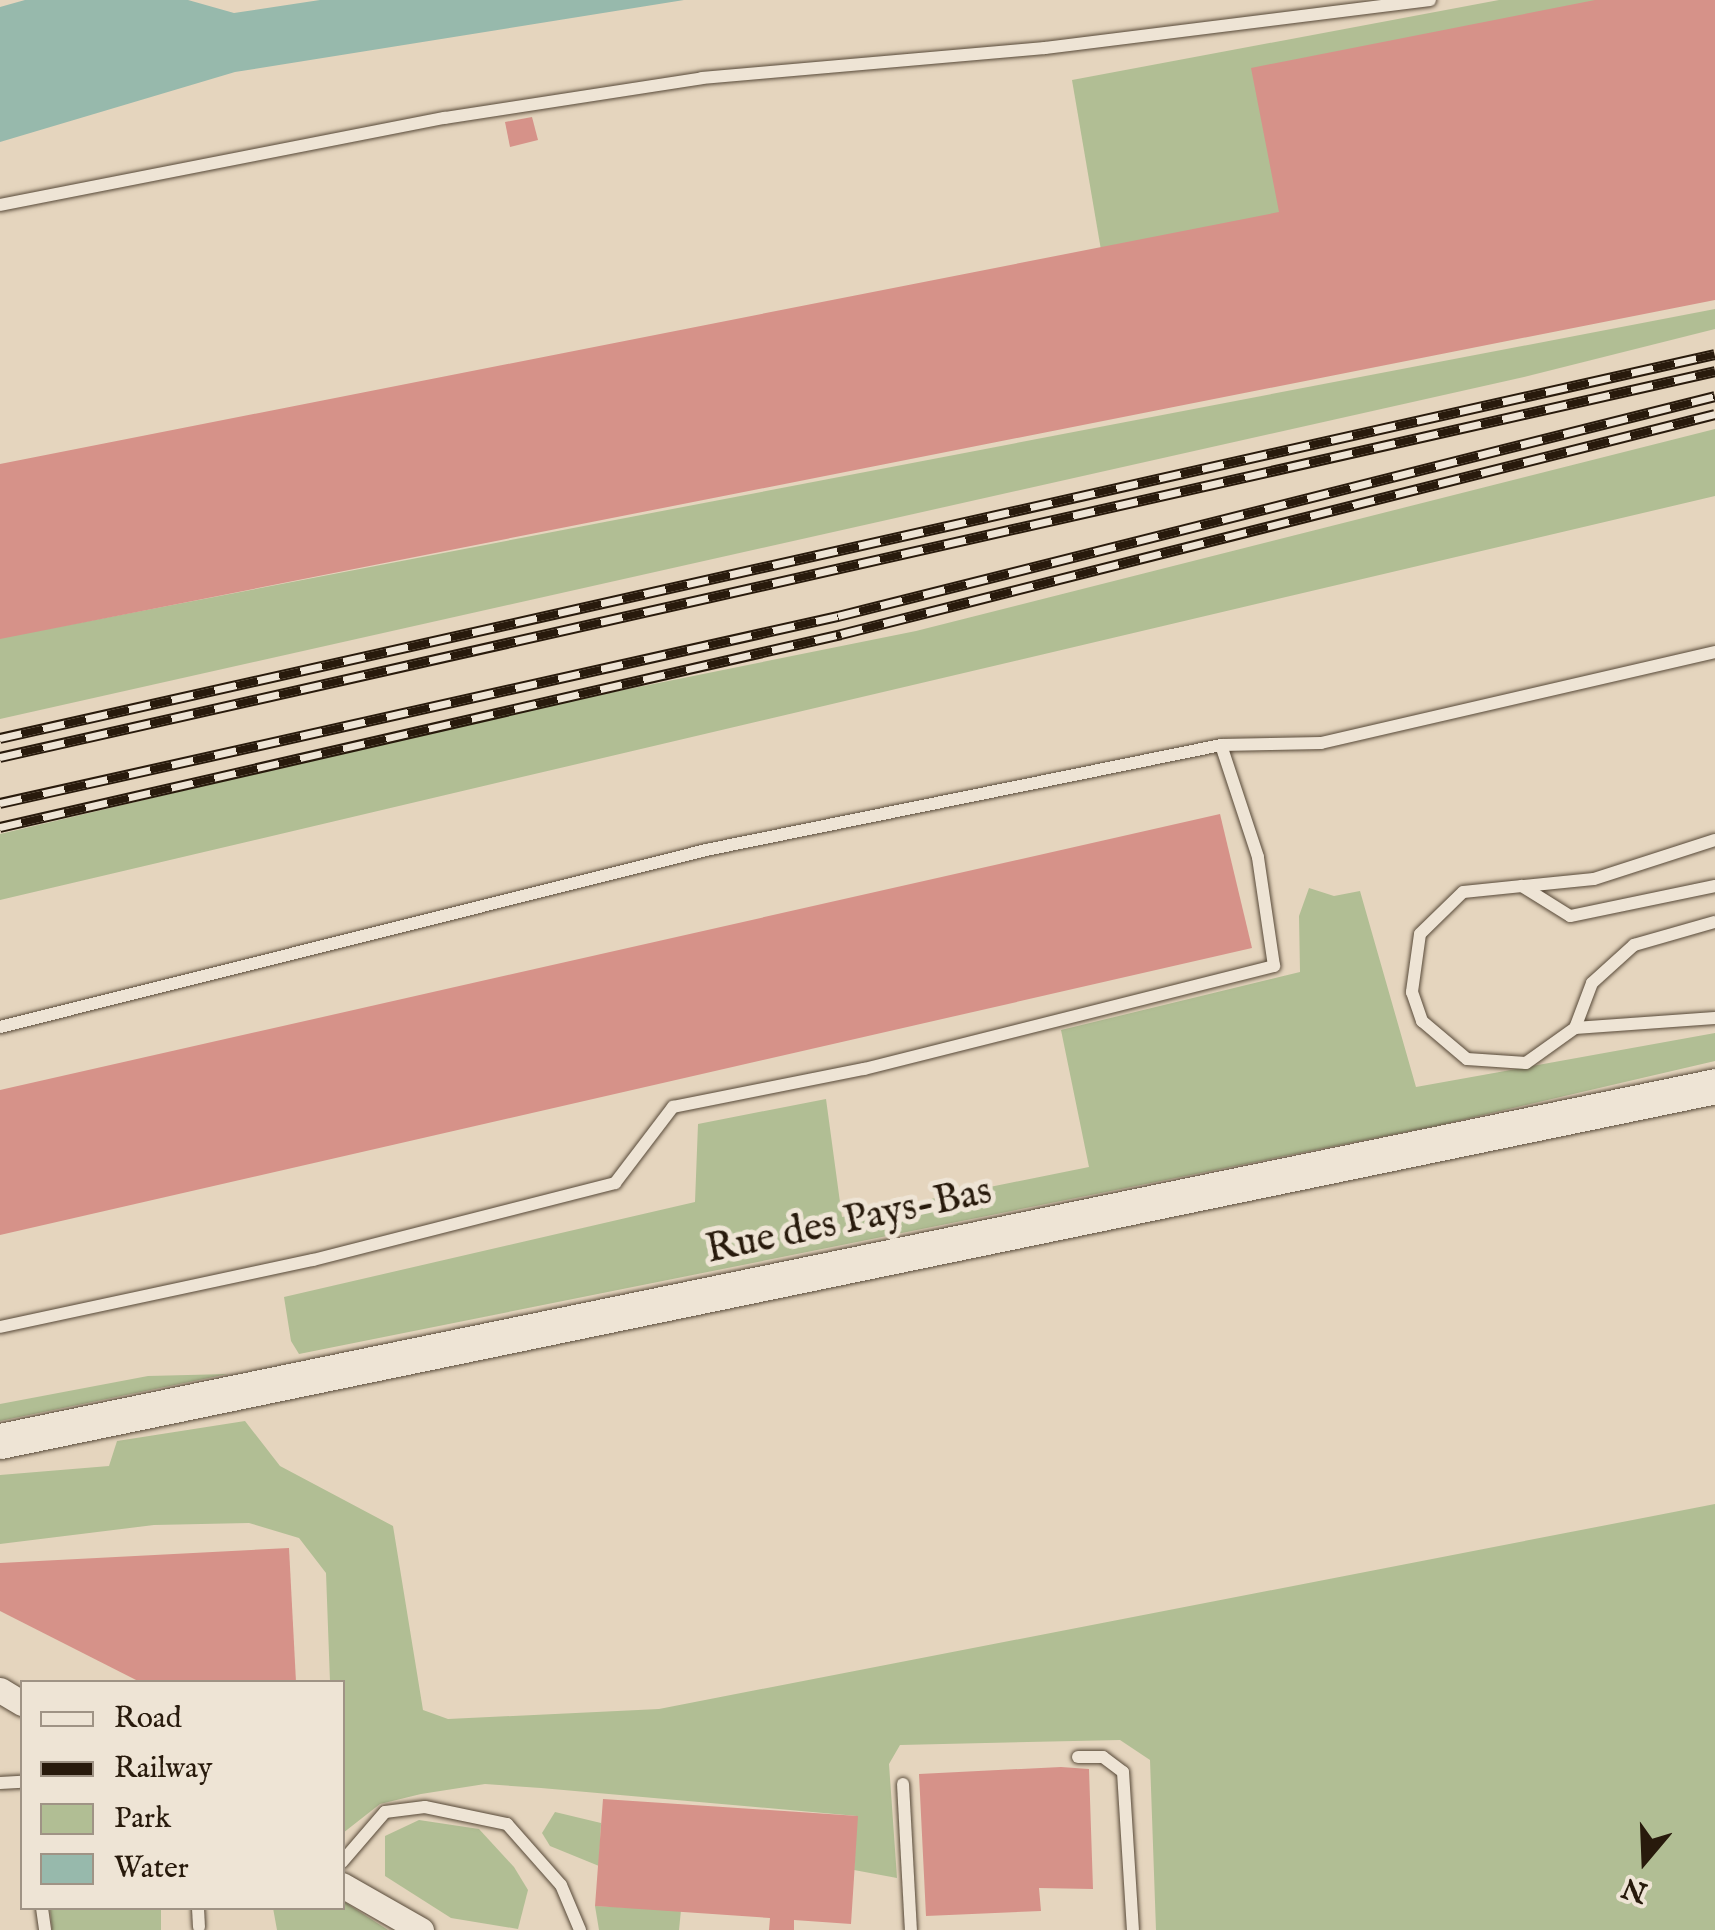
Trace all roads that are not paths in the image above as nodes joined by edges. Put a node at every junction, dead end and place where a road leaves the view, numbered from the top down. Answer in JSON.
{"nodes":[{"id":1,"x":1430,"y":0,"type":"edge"},
{"id":2,"x":0,"y":205,"type":"edge"},
{"id":3,"x":1715,"y":652,"type":"edge"},
{"id":4,"x":1220,"y":745,"type":"junction"},
{"id":5,"x":1715,"y":840,"type":"edge"},
{"id":6,"x":1522,"y":886,"type":"junction"},
{"id":7,"x":1715,"y":886,"type":"edge"},
{"id":8,"x":1715,"y":922,"type":"edge"},
{"id":9,"x":1715,"y":1018,"type":"edge"},
{"id":10,"x":0,"y":1027,"type":"edge"},
{"id":11,"x":1575,"y":1028,"type":"junction"},
{"id":12,"x":1715,"y":1086,"type":"edge"},
{"id":13,"x":0,"y":1327,"type":"edge"},
{"id":14,"x":0,"y":1441,"type":"edge"},
{"id":15,"x":1078,"y":1756,"type":"dead end"},
{"id":16,"x":903,"y":1784,"type":"dead end"},
{"id":17,"x":345,"y":1859,"type":"edge"},
{"id":18,"x":345,"y":1887,"type":"edge"},
{"id":19,"x":198,"y":1910,"type":"edge"},
{"id":20,"x":199,"y":1928,"type":"dead end"},
{"id":21,"x":421,"y":1930,"type":"edge"},
{"id":22,"x":580,"y":1930,"type":"edge"},
{"id":23,"x":911,"y":1930,"type":"edge"},
{"id":24,"x":1133,"y":1930,"type":"edge"}],
"edges":[{"from":1,"to":2,"type":"lane"},
{"from":3,"to":4,"type":"lane"},
{"from":4,"to":10,"type":"lane"},
{"from":4,"to":13,"type":"lane"},
{"from":5,"to":6,"type":"lane"},
{"from":6,"to":7,"type":"lane"},
{"from":6,"to":11,"type":"lane"},
{"from":8,"to":11,"type":"lane"},
{"from":9,"to":11,"type":"lane"},
{"from":12,"to":14,"type":"street","name":"Rue des Pays-Bas"},
{"from":15,"to":24,"type":"lane"},
{"from":16,"to":23,"type":"lane"},
{"from":17,"to":22,"type":"lane"},
{"from":18,"to":21,"type":"street"},
{"from":19,"to":20,"type":"lane"}]}
